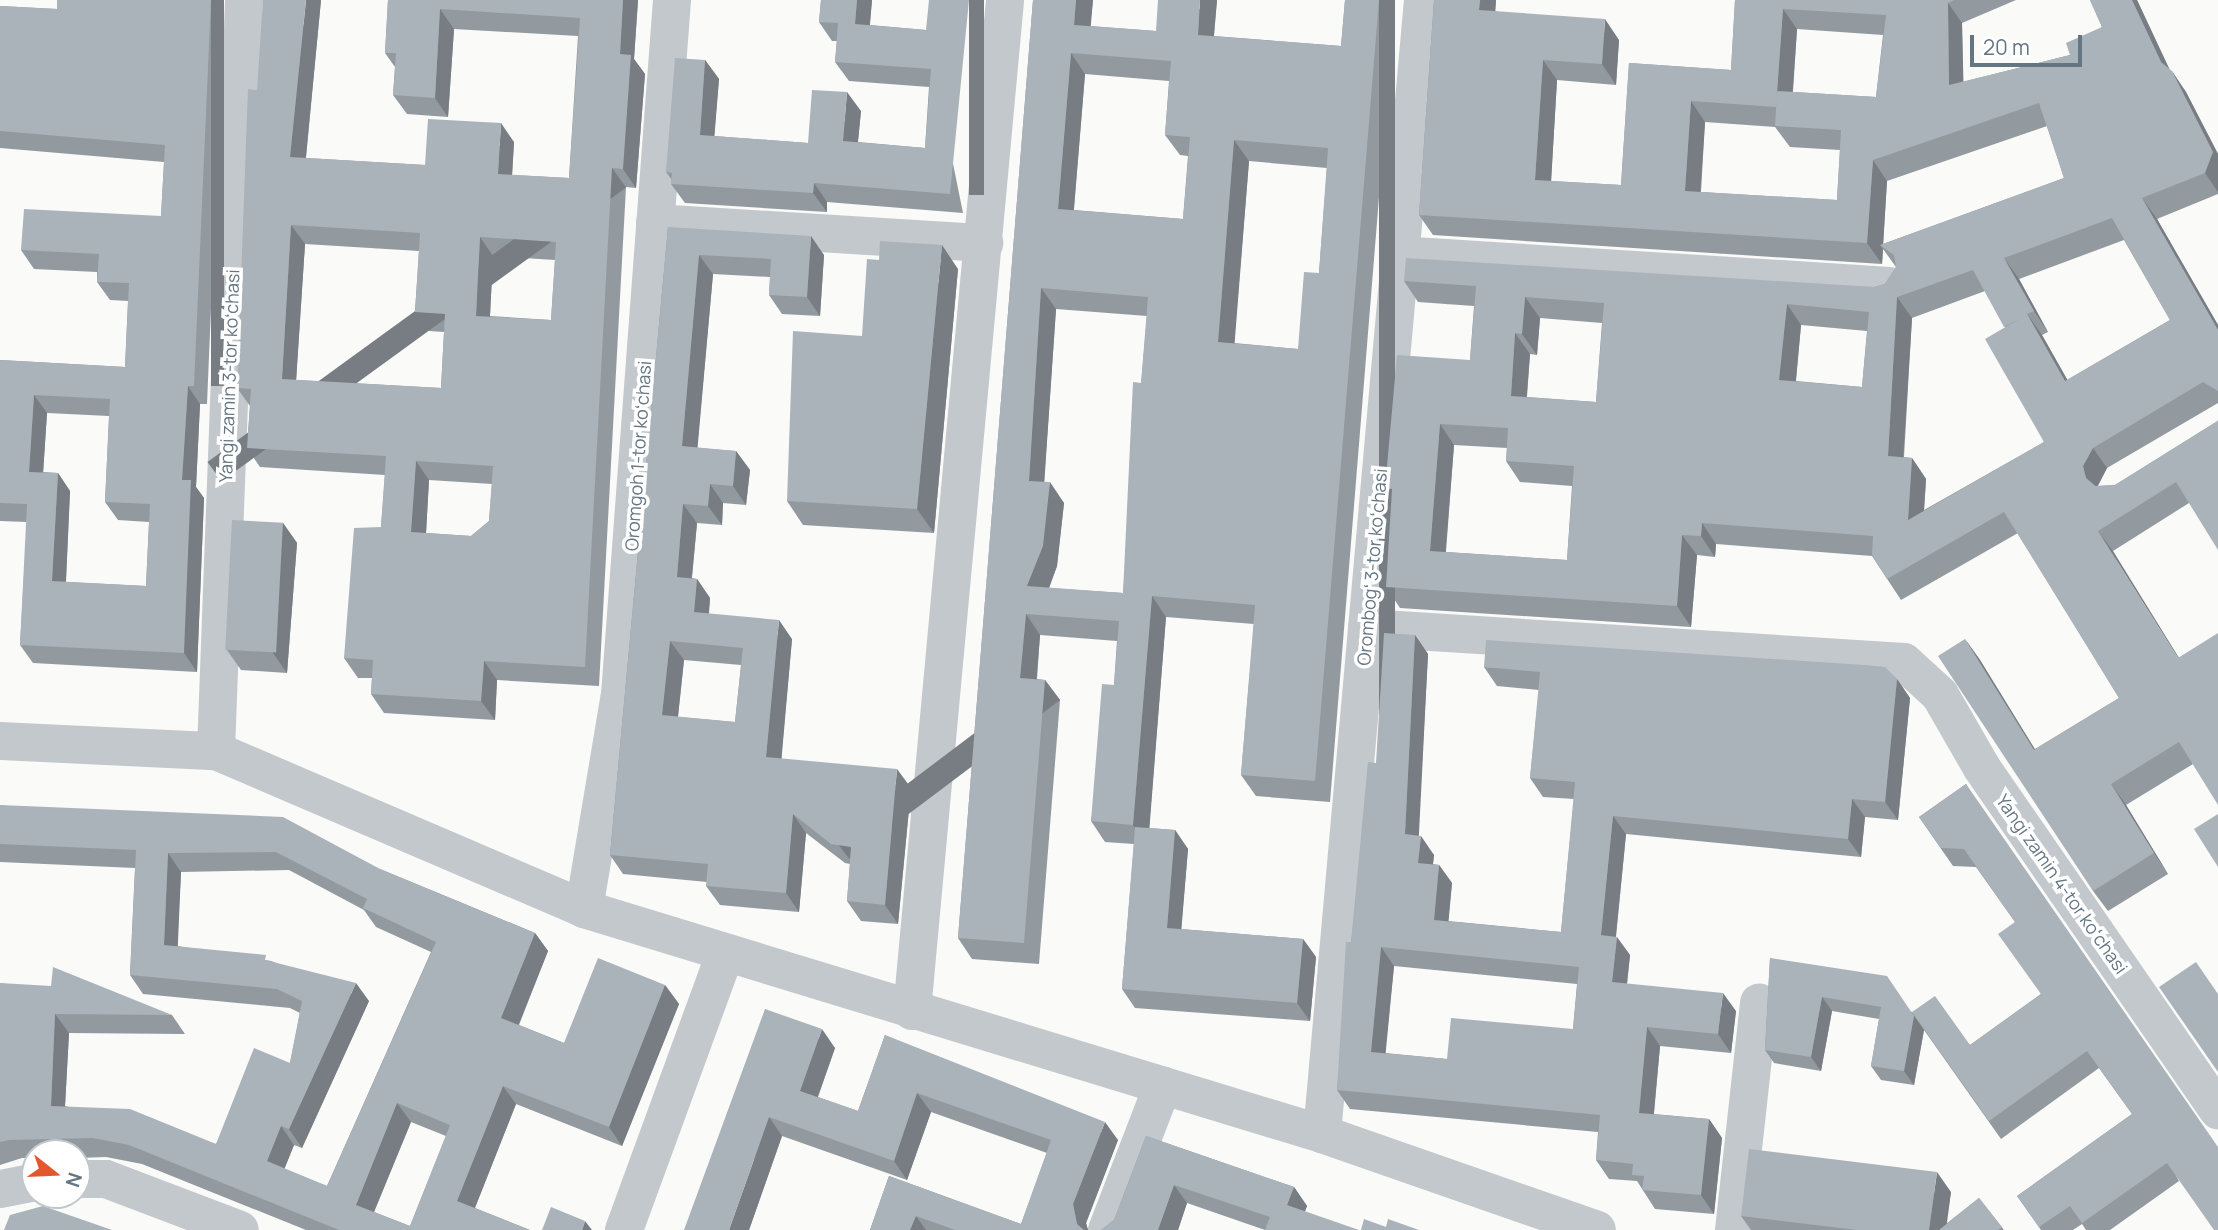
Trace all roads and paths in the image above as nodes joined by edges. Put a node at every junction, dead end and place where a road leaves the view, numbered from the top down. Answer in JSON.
{"nodes":[{"id":1,"x":244,"y":0,"type":"edge"},
{"id":2,"x":672,"y":0,"type":"edge"},
{"id":3,"x":1005,"y":0,"type":"edge"},
{"id":4,"x":1423,"y":0,"type":"edge"},
{"id":5,"x":656,"y":223,"type":"junction"},
{"id":6,"x":984,"y":243,"type":"junction"},
{"id":7,"x":1398,"y":255,"type":"junction"},
{"id":8,"x":1889,"y":286,"type":"edge"},
{"id":9,"x":1367,"y":628,"type":"junction"},
{"id":10,"x":0,"y":741,"type":"edge"},
{"id":11,"x":216,"y":751,"type":"junction"},
{"id":12,"x":584,"y":909,"type":"junction"},
{"id":13,"x":724,"y":956,"type":"junction"},
{"id":14,"x":1759,"y":1002,"type":"dead end"},
{"id":15,"x":912,"y":1011,"type":"junction"},
{"id":16,"x":1163,"y":1085,"type":"junction"},
{"id":17,"x":2218,"y":1110,"type":"edge"},
{"id":18,"x":1322,"y":1134,"type":"junction"},
{"id":19,"x":91,"y":1179,"type":"edge"},
{"id":20,"x":21,"y":1185,"type":"edge"},
{"id":21,"x":0,"y":1189,"type":"edge"},
{"id":22,"x":1544,"y":1220,"type":"edge"},
{"id":23,"x":240,"y":1230,"type":"edge"},
{"id":24,"x":624,"y":1230,"type":"edge"},
{"id":25,"x":1107,"y":1230,"type":"edge"},
{"id":26,"x":1597,"y":1230,"type":"edge"},
{"id":27,"x":1734,"y":1230,"type":"edge"}],
"edges":[{"from":1,"to":11,"type":"street","name":"Yangi zamin 3-tor koʻchasi"},
{"from":2,"to":5,"type":"street","name":"Oromgoh 1-tor koʻchasi"},
{"from":3,"to":6,"type":"street"},
{"from":4,"to":7,"type":"street","name":"Orombogʻ 3-tor koʻchasi"},
{"from":5,"to":6,"type":"street"},
{"from":5,"to":12,"type":"street","name":"Oromgoh 1-tor koʻchasi"},
{"from":6,"to":15,"type":"street"},
{"from":7,"to":8,"type":"street"},
{"from":7,"to":9,"type":"street","name":"Orombogʻ 3-tor koʻchasi"},
{"from":9,"to":17,"type":"street","name":"Yangi zamin 4-tor koʻchasi"},
{"from":9,"to":18,"type":"street","name":"Orombogʻ 3-tor koʻchasi"},
{"from":10,"to":11,"type":"street"},
{"from":11,"to":12,"type":"street"},
{"from":12,"to":13,"type":"street"},
{"from":13,"to":15,"type":"street"},
{"from":13,"to":24,"type":"street"},
{"from":14,"to":27,"type":"street"},
{"from":15,"to":16,"type":"street"},
{"from":16,"to":18,"type":"street"},
{"from":16,"to":25,"type":"street"},
{"from":18,"to":22,"type":"street"},
{"from":19,"to":23,"type":"street"},
{"from":20,"to":21,"type":"street"},
{"from":22,"to":26,"type":"street"}]}
